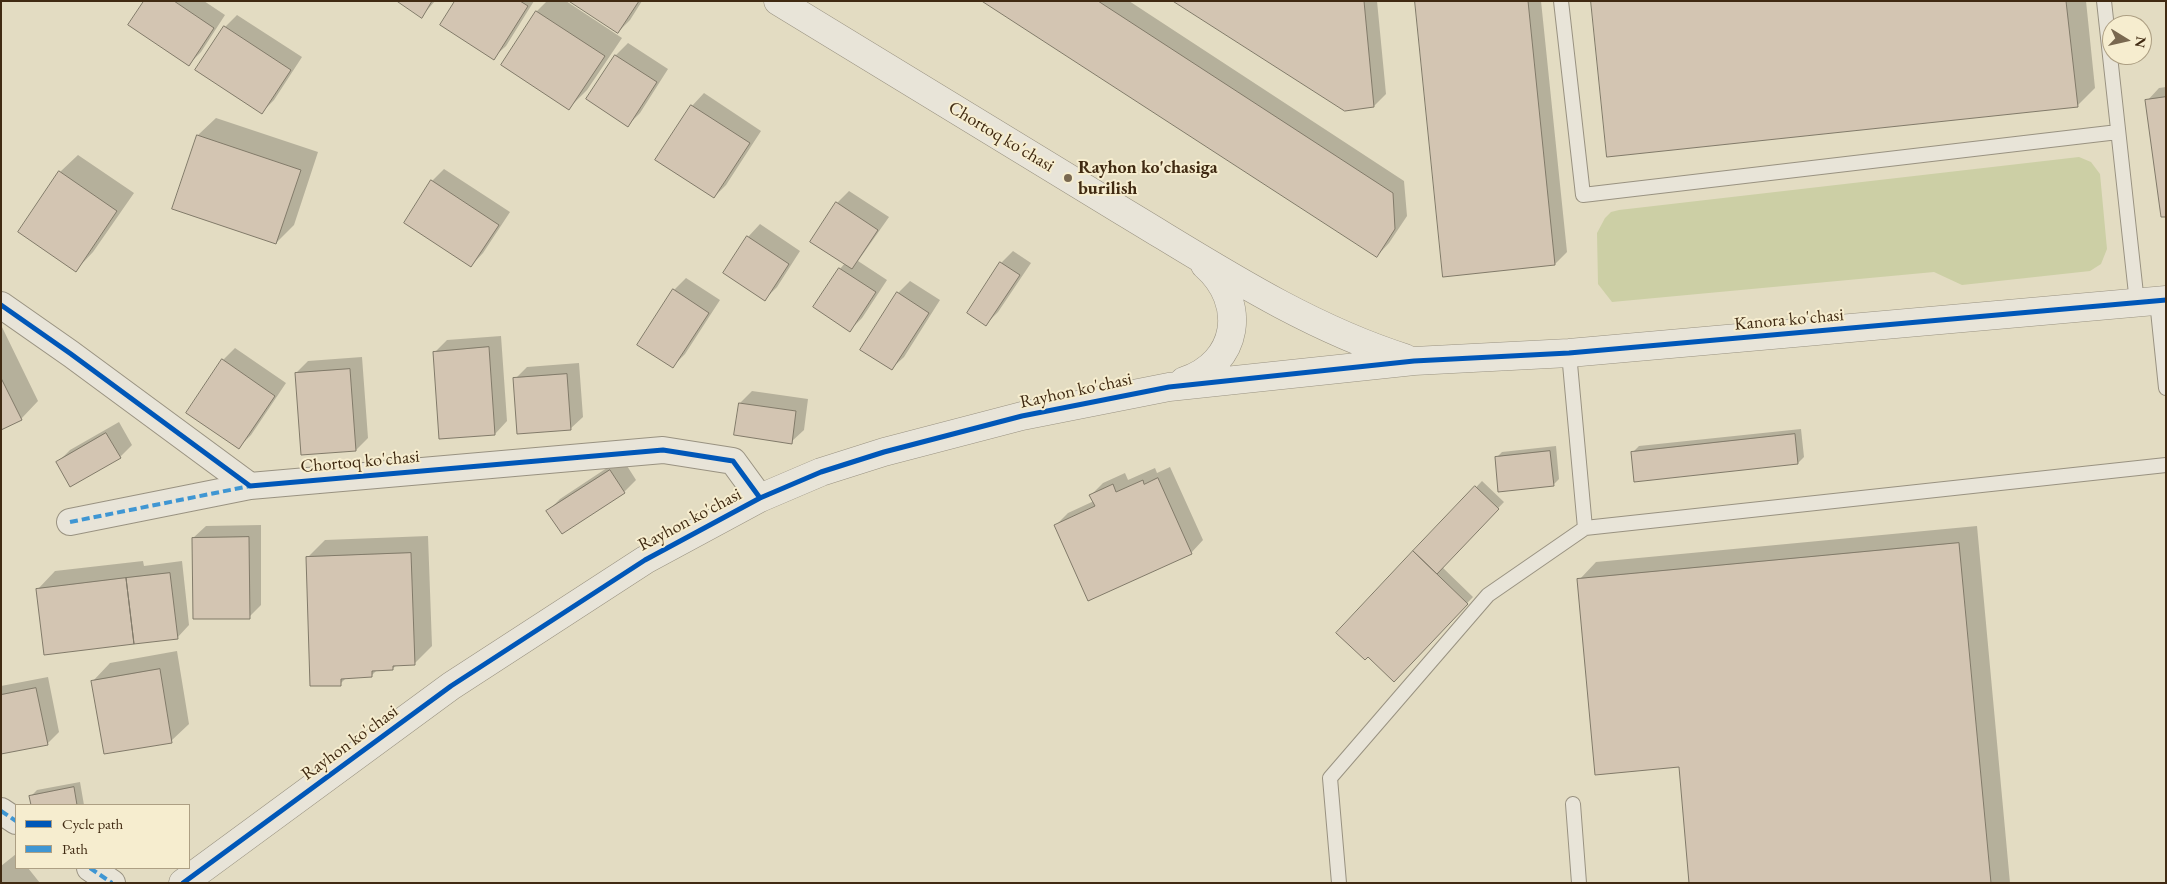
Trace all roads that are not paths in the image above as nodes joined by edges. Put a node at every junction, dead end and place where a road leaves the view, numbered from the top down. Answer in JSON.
{"nodes":[{"id":1,"x":778,"y":1,"type":"edge"},
{"id":2,"x":1561,"y":1,"type":"edge"},
{"id":3,"x":2104,"y":1,"type":"edge"},
{"id":4,"x":2118,"y":132,"type":"junction"},
{"id":5,"x":1190,"y":251,"type":"junction"},
{"id":6,"x":2153,"y":301,"type":"edge"},
{"id":7,"x":1,"y":305,"type":"edge"},
{"id":8,"x":1569,"y":353,"type":"junction"},
{"id":9,"x":1414,"y":360,"type":"junction"},
{"id":10,"x":1169,"y":387,"type":"junction"},
{"id":11,"x":2166,"y":388,"type":"edge"},
{"id":12,"x":2166,"y":466,"type":"edge"},
{"id":13,"x":250,"y":486,"type":"junction"},
{"id":14,"x":760,"y":498,"type":"junction"},
{"id":15,"x":70,"y":522,"type":"dead end"},
{"id":16,"x":1585,"y":528,"type":"junction"},
{"id":17,"x":1573,"y":804,"type":"dead end"},
{"id":18,"x":1,"y":811,"type":"edge"},
{"id":19,"x":15,"y":820,"type":"edge"},
{"id":20,"x":91,"y":869,"type":"edge"},
{"id":21,"x":112,"y":883,"type":"edge"},
{"id":22,"x":183,"y":883,"type":"edge"},
{"id":23,"x":1339,"y":883,"type":"edge"},
{"id":24,"x":1579,"y":883,"type":"edge"}],
"edges":[{"from":1,"to":5,"type":"street","name":"Chortoq ko'chasi"},
{"from":2,"to":4,"type":"lane"},
{"from":3,"to":4,"type":"lane"},
{"from":4,"to":6,"type":"lane"},
{"from":5,"to":9,"type":"street","name":"Chortoq ko'chasi"},
{"from":5,"to":10,"type":"street"},
{"from":6,"to":8,"type":"street","name":"Kanora ko'chasi"},
{"from":6,"to":11,"type":"lane"},
{"from":7,"to":13,"type":"street"},
{"from":8,"to":9,"type":"street","name":"Kanora ko'chasi"},
{"from":8,"to":16,"type":"lane"},
{"from":9,"to":10,"type":"street","name":"Rayhon ko'chasi"},
{"from":10,"to":14,"type":"street","name":"Rayhon ko'chasi"},
{"from":12,"to":16,"type":"lane"},
{"from":13,"to":14,"type":"street","name":"Chortoq ko'chasi"},
{"from":13,"to":15,"type":"street","name":"Chortoq ko'chasi"},
{"from":14,"to":22,"type":"street","name":"Rayhon ko'chasi"},
{"from":16,"to":23,"type":"lane"},
{"from":17,"to":24,"type":"lane"},
{"from":18,"to":19,"type":"street"},
{"from":20,"to":21,"type":"street"}]}
